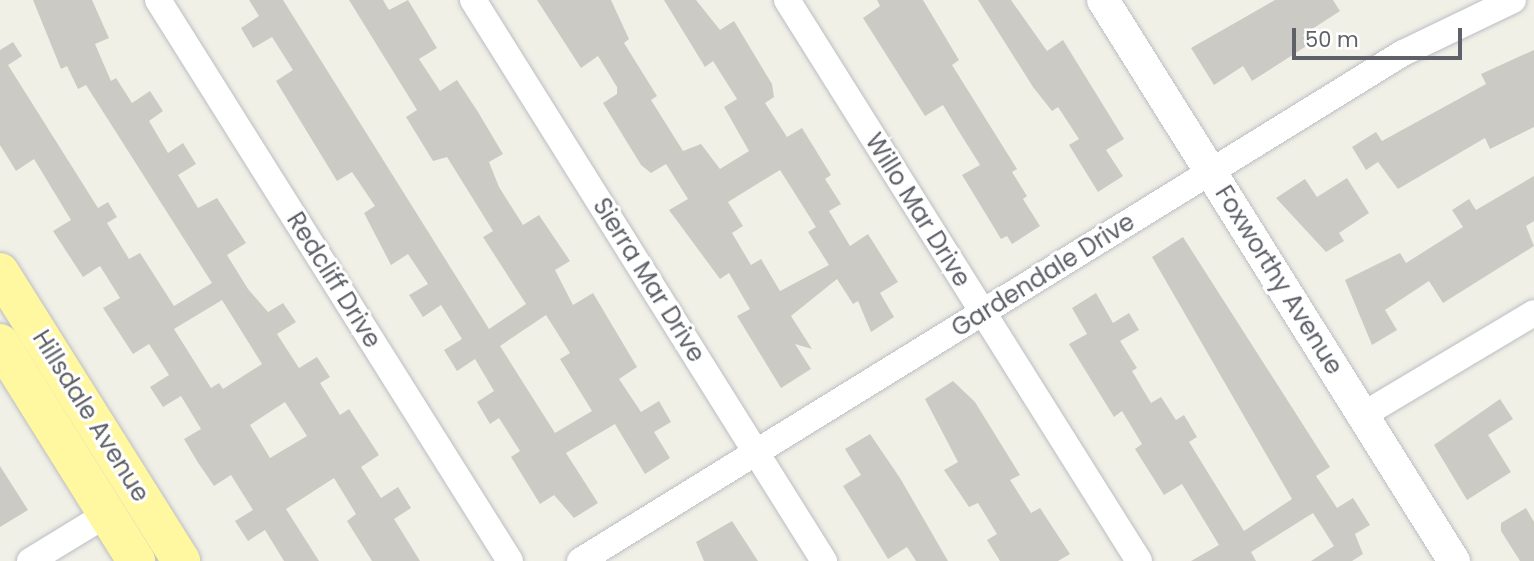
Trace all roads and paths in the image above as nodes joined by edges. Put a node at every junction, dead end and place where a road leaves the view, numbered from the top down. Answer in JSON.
{"nodes":[{"id":1,"x":158,"y":0,"type":"edge"},
{"id":2,"x":473,"y":0,"type":"edge"},
{"id":3,"x":787,"y":0,"type":"edge"},
{"id":4,"x":1103,"y":0,"type":"edge"},
{"id":5,"x":1513,"y":0,"type":"edge"},
{"id":6,"x":1210,"y":171,"type":"junction"},
{"id":7,"x":0,"y":272,"type":"edge"},
{"id":8,"x":982,"y":313,"type":"junction"},
{"id":9,"x":1534,"y":313,"type":"edge"},
{"id":10,"x":0,"y":343,"type":"edge"},
{"id":11,"x":1363,"y":415,"type":"junction"},
{"id":12,"x":757,"y":454,"type":"junction"},
{"id":13,"x":107,"y":514,"type":"junction"},
{"id":14,"x":30,"y":561,"type":"edge"},
{"id":15,"x":136,"y":561,"type":"edge"},
{"id":16,"x":181,"y":561,"type":"edge"},
{"id":17,"x":510,"y":561,"type":"edge"},
{"id":18,"x":580,"y":561,"type":"edge"},
{"id":19,"x":824,"y":561,"type":"edge"},
{"id":20,"x":1139,"y":561,"type":"edge"},
{"id":21,"x":1454,"y":561,"type":"edge"}],
"edges":[{"from":1,"to":17,"type":"street","name":"Redcliff Drive"},
{"from":2,"to":12,"type":"street","name":"Sierra Mar Drive"},
{"from":3,"to":8,"type":"street","name":"Willo Mar Drive"},
{"from":4,"to":6,"type":"street","name":"Foxworthy Avenue"},
{"from":5,"to":6,"type":"street","name":"Gardendale Drive"},
{"from":6,"to":8,"type":"street","name":"Gardendale Drive"},
{"from":6,"to":11,"type":"street","name":"Foxworthy Avenue"},
{"from":7,"to":16,"type":"highway","name":"Hillsdale Avenue"},
{"from":8,"to":12,"type":"street","name":"Gardendale Drive"},
{"from":8,"to":20,"type":"street","name":"Willo Mar Drive"},
{"from":9,"to":11,"type":"street"},
{"from":10,"to":13,"type":"highway","name":"Hillsdale Avenue"},
{"from":11,"to":21,"type":"street","name":"Foxworthy Avenue"},
{"from":12,"to":18,"type":"street","name":"Gardendale Drive"},
{"from":12,"to":19,"type":"street","name":"Sierra Mar Drive"},
{"from":13,"to":14,"type":"street"},
{"from":13,"to":15,"type":"highway","name":"Hillsdale Avenue"}]}
